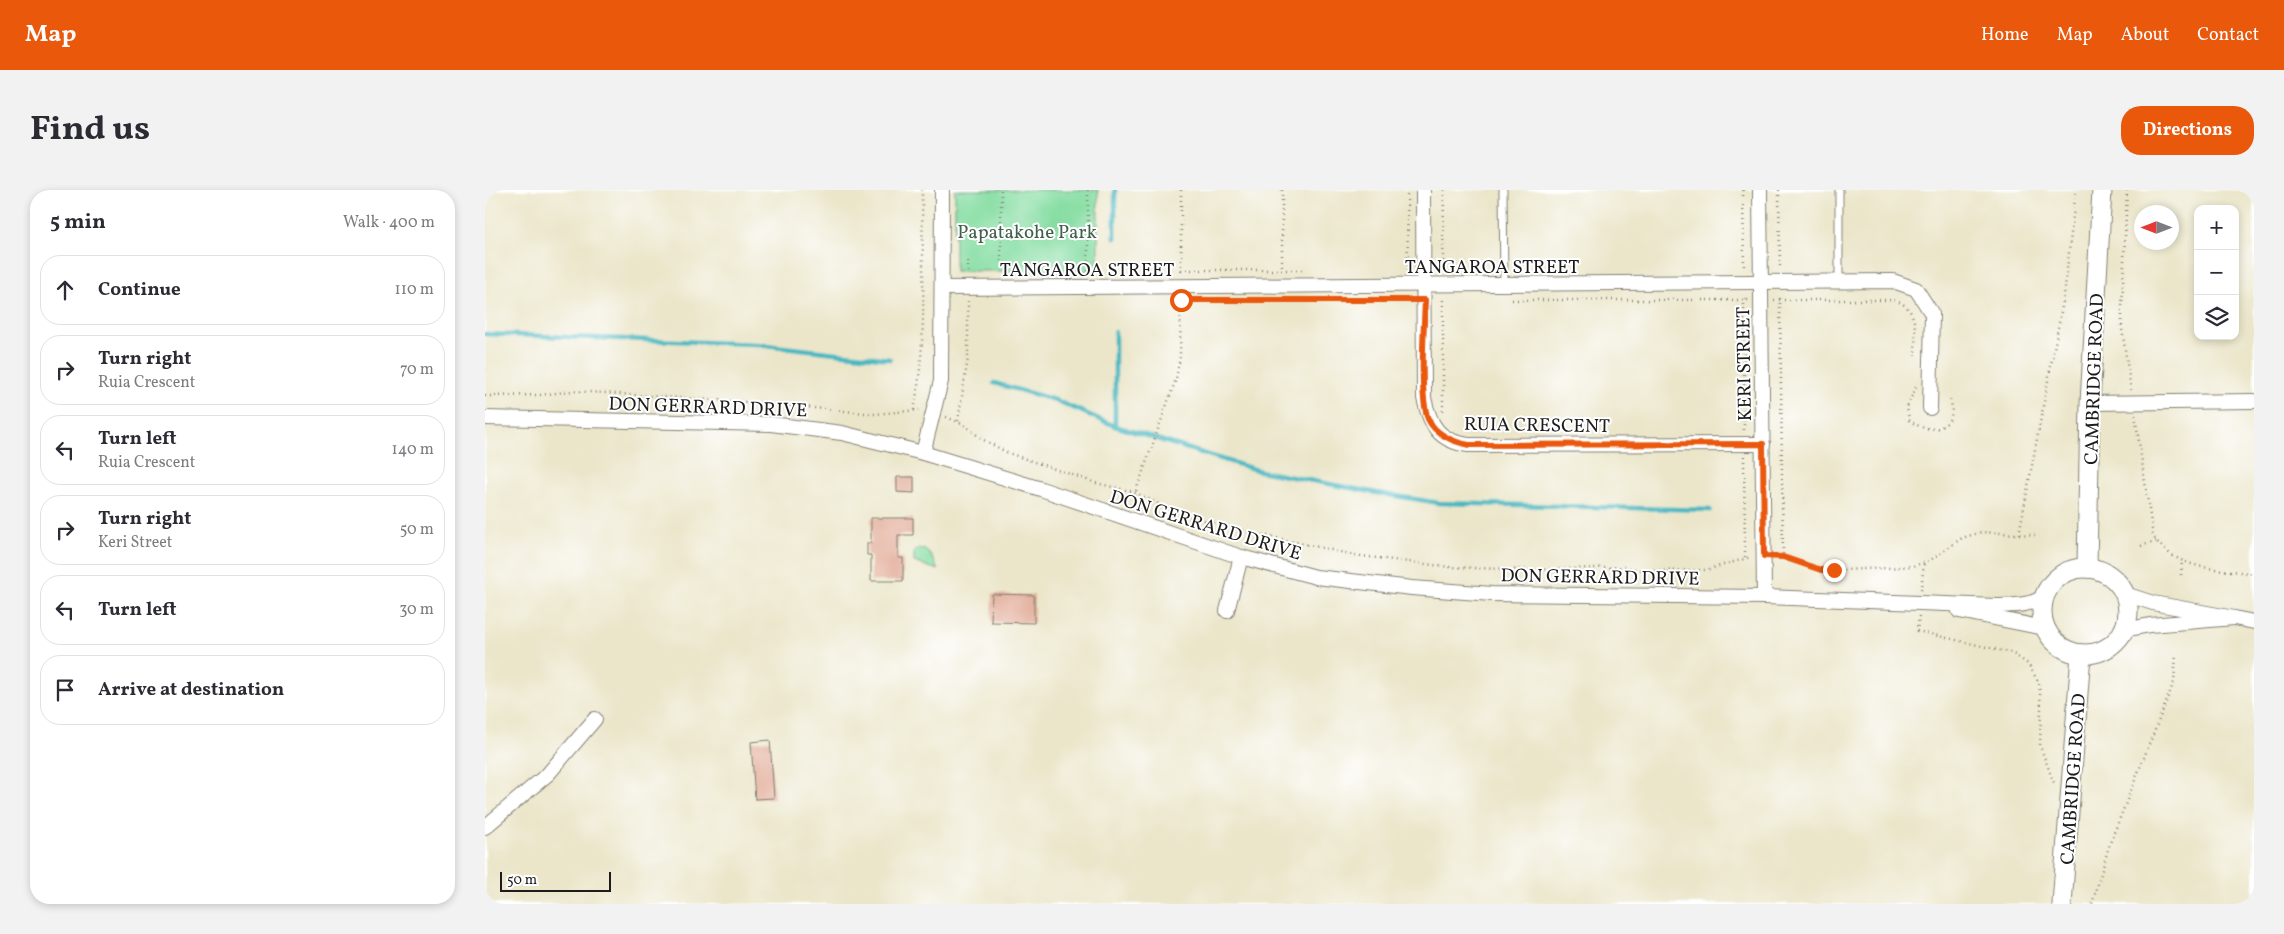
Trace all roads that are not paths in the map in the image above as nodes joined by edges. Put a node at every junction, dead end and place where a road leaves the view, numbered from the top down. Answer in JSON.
{"nodes":[{"id":1,"x":942,"y":190,"type":"edge"},
{"id":2,"x":1423,"y":190,"type":"edge"},
{"id":3,"x":1503,"y":190,"type":"edge"},
{"id":4,"x":1760,"y":190,"type":"edge"},
{"id":5,"x":1839,"y":190,"type":"edge"},
{"id":6,"x":2102,"y":190,"type":"edge"},
{"id":7,"x":1761,"y":282,"type":"junction"},
{"id":8,"x":1839,"y":282,"type":"junction"},
{"id":9,"x":1504,"y":284,"type":"junction"},
{"id":10,"x":1425,"y":285,"type":"junction"},
{"id":11,"x":943,"y":294,"type":"junction"},
{"id":12,"x":2254,"y":401,"type":"edge"},
{"id":13,"x":2091,"y":403,"type":"junction"},
{"id":14,"x":1931,"y":408,"type":"dead end"},
{"id":15,"x":485,"y":418,"type":"edge"},
{"id":16,"x":1763,"y":444,"type":"junction"},
{"id":17,"x":923,"y":453,"type":"junction"},
{"id":18,"x":1241,"y":557,"type":"junction"},
{"id":19,"x":2087,"y":568,"type":"junction"},
{"id":20,"x":2125,"y":594,"type":"junction"},
{"id":21,"x":2045,"y":596,"type":"junction"},
{"id":22,"x":1764,"y":597,"type":"junction"},
{"id":23,"x":1927,"y":604,"type":"junction"},
{"id":24,"x":1227,"y":611,"type":"dead end"},
{"id":25,"x":2234,"y":618,"type":"junction"},
{"id":26,"x":2254,"y":622,"type":"edge"},
{"id":27,"x":2045,"y":628,"type":"junction"},
{"id":28,"x":2124,"y":630,"type":"junction"},
{"id":29,"x":2081,"y":654,"type":"junction"},
{"id":30,"x":595,"y":719,"type":"dead end"},
{"id":31,"x":485,"y":827,"type":"edge"},
{"id":32,"x":2062,"y":904,"type":"edge"}],
"edges":[{"from":1,"to":11,"type":"street"},
{"from":2,"to":10,"type":"street","name":"RUIA CRESCENT"},
{"from":3,"to":9,"type":"lane"},
{"from":4,"to":7,"type":"street","name":"KERI STREET"},
{"from":5,"to":8,"type":"lane"},
{"from":6,"to":13,"type":"main road","name":"CAMBRIDGE ROAD"},
{"from":7,"to":8,"type":"street","name":"TANGAROA STREET"},
{"from":7,"to":9,"type":"street","name":"TANGAROA STREET"},
{"from":7,"to":16,"type":"street","name":"KERI STREET"},
{"from":8,"to":14,"type":"street","name":"TANGAROA STREET"},
{"from":9,"to":10,"type":"street","name":"TANGAROA STREET"},
{"from":10,"to":11,"type":"street","name":"TANGAROA STREET"},
{"from":10,"to":16,"type":"street","name":"RUIA CRESCENT"},
{"from":11,"to":17,"type":"street"},
{"from":12,"to":13,"type":"street"},
{"from":13,"to":19,"type":"main road","name":"CAMBRIDGE ROAD"},
{"from":15,"to":17,"type":"street","name":"DON GERRARD DRIVE"},
{"from":16,"to":22,"type":"street","name":"KERI STREET"},
{"from":17,"to":18,"type":"street","name":"DON GERRARD DRIVE"},
{"from":18,"to":22,"type":"street","name":"DON GERRARD DRIVE"},
{"from":18,"to":24,"type":"street"},
{"from":19,"to":20,"type":"main road"},
{"from":19,"to":21,"type":"main road"},
{"from":20,"to":25,"type":"street"},
{"from":20,"to":28,"type":"main road"},
{"from":21,"to":23,"type":"street","name":"DON GERRARD DRIVE"},
{"from":21,"to":27,"type":"main road"},
{"from":22,"to":23,"type":"street","name":"DON GERRARD DRIVE"},
{"from":23,"to":27,"type":"street","name":"DON GERRARD DRIVE"},
{"from":25,"to":26,"type":"street"},
{"from":25,"to":28,"type":"street"},
{"from":27,"to":29,"type":"main road"},
{"from":28,"to":29,"type":"main road"},
{"from":29,"to":32,"type":"main road","name":"CAMBRIDGE ROAD"},
{"from":30,"to":31,"type":"street"}]}
